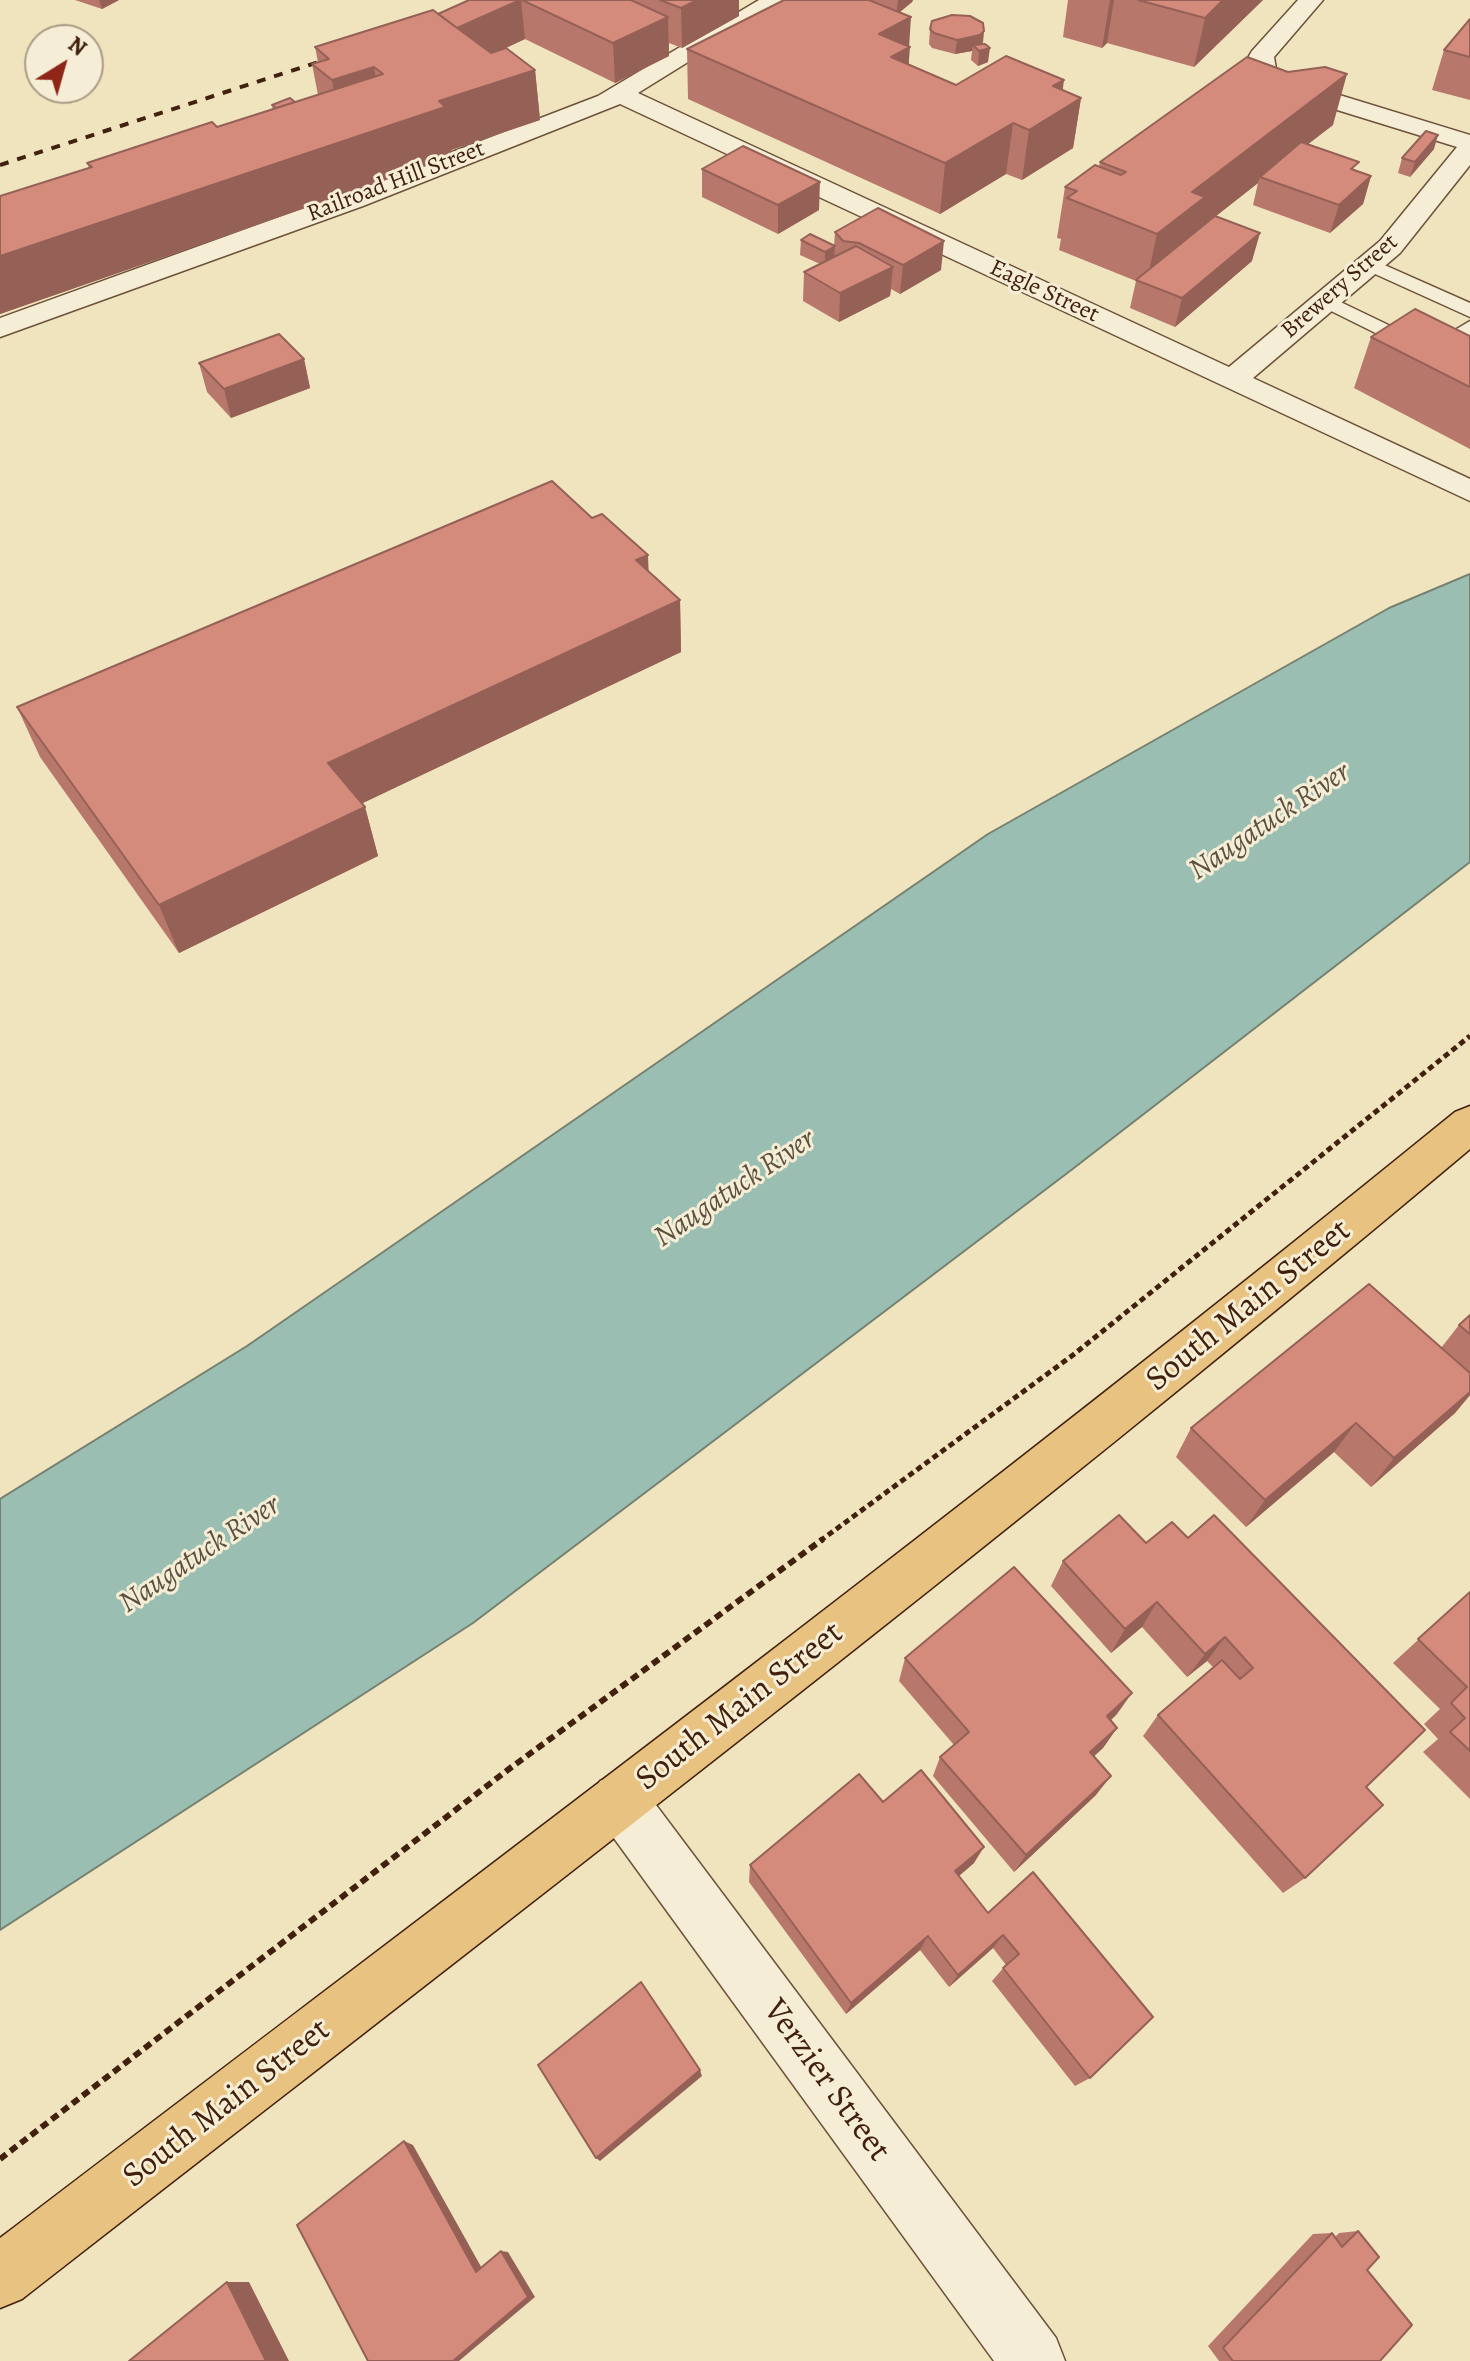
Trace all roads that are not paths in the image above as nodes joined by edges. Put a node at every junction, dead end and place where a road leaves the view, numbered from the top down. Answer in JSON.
{"nodes":[{"id":1,"x":776,"y":0,"type":"edge"},
{"id":2,"x":1311,"y":0,"type":"edge"},
{"id":3,"x":619,"y":94,"type":"junction"},
{"id":4,"x":1470,"y":146,"type":"edge"},
{"id":5,"x":1371,"y":265,"type":"junction"},
{"id":6,"x":1326,"y":301,"type":"junction"},
{"id":7,"x":1470,"y":311,"type":"edge"},
{"id":8,"x":1470,"y":327,"type":"edge"},
{"id":9,"x":0,"y":328,"type":"edge"},
{"id":10,"x":1232,"y":380,"type":"junction"},
{"id":11,"x":1470,"y":491,"type":"edge"},
{"id":12,"x":1470,"y":1124,"type":"edge"},
{"id":13,"x":619,"y":1800,"type":"junction"},
{"id":14,"x":0,"y":2277,"type":"edge"},
{"id":15,"x":1033,"y":2361,"type":"edge"}],
"edges":[{"from":1,"to":3,"type":"street","name":"Railroad Hill Street"},
{"from":2,"to":4,"type":"street","name":"Brewery Street"},
{"from":3,"to":9,"type":"street","name":"Railroad Hill Street"},
{"from":3,"to":10,"type":"street","name":"Eagle Street"},
{"from":4,"to":5,"type":"street","name":"Brewery Street"},
{"from":5,"to":6,"type":"street","name":"Brewery Street"},
{"from":5,"to":7,"type":"lane"},
{"from":6,"to":8,"type":"lane"},
{"from":6,"to":10,"type":"street","name":"Brewery Street"},
{"from":10,"to":11,"type":"street","name":"Eagle Street"},
{"from":12,"to":13,"type":"main road","name":"South Main Street"},
{"from":13,"to":14,"type":"main road","name":"South Main Street"},
{"from":13,"to":15,"type":"street","name":"Verzier Street"}]}
